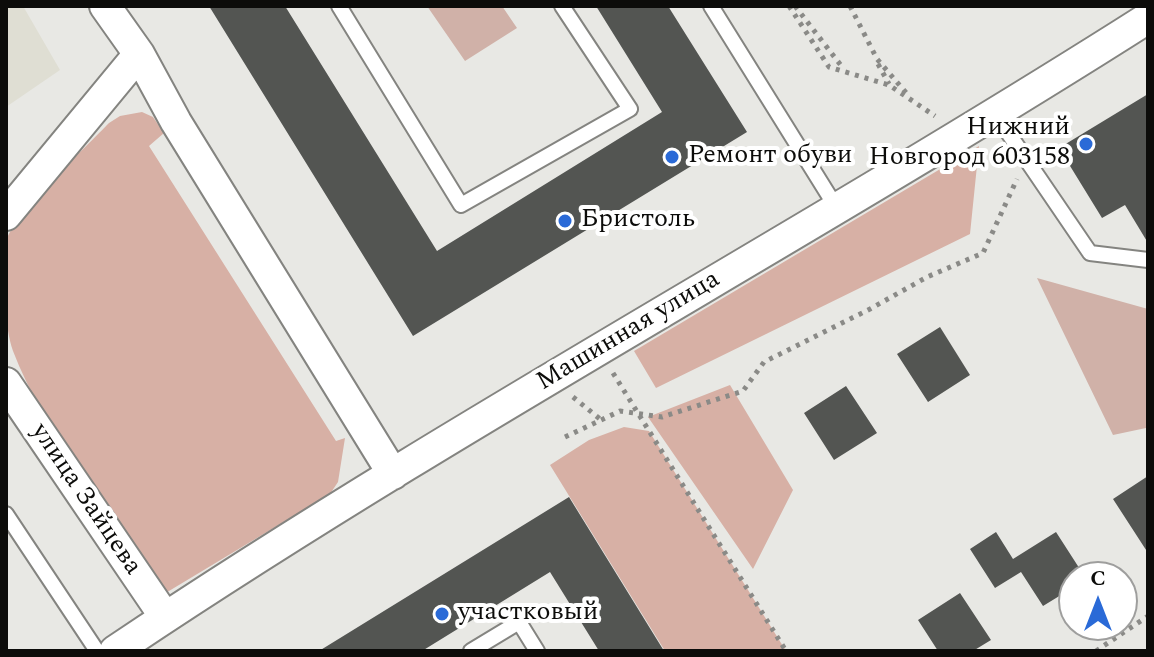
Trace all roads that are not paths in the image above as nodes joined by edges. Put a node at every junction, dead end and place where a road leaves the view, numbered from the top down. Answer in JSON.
{"nodes":[{"id":1,"x":339,"y":6,"type":"edge"},
{"id":2,"x":562,"y":6,"type":"edge"},
{"id":3,"x":711,"y":6,"type":"edge"},
{"id":4,"x":116,"y":11,"type":"edge"},
{"id":5,"x":1148,"y":18,"type":"edge"},
{"id":6,"x":139,"y":54,"type":"junction"},
{"id":7,"x":996,"y":115,"type":"junction"},
{"id":8,"x":836,"y":207,"type":"junction"},
{"id":9,"x":6,"y":215,"type":"edge"},
{"id":10,"x":1148,"y":260,"type":"edge"},
{"id":11,"x":6,"y":383,"type":"edge"},
{"id":12,"x":393,"y":474,"type":"junction"},
{"id":13,"x":6,"y":514,"type":"edge"},
{"id":14,"x":165,"y":617,"type":"junction"},
{"id":15,"x":97,"y":651,"type":"edge"},
{"id":16,"x":115,"y":651,"type":"edge"},
{"id":17,"x":471,"y":651,"type":"edge"},
{"id":18,"x":537,"y":651,"type":"edge"}],
"edges":[{"from":1,"to":2,"type":"lane"},
{"from":3,"to":8,"type":"lane"},
{"from":4,"to":6,"type":"street"},
{"from":5,"to":7,"type":"street","name":"Машинная улица"},
{"from":6,"to":9,"type":"street"},
{"from":6,"to":12,"type":"street"},
{"from":7,"to":8,"type":"street","name":"Машинная улица"},
{"from":7,"to":10,"type":"lane"},
{"from":8,"to":12,"type":"street","name":"Машинная улица"},
{"from":11,"to":14,"type":"street","name":"улица Зайцева"},
{"from":12,"to":14,"type":"street","name":"Машинная улица"},
{"from":13,"to":15,"type":"lane"},
{"from":14,"to":16,"type":"street","name":"Машинная улица"},
{"from":17,"to":18,"type":"lane"}]}
